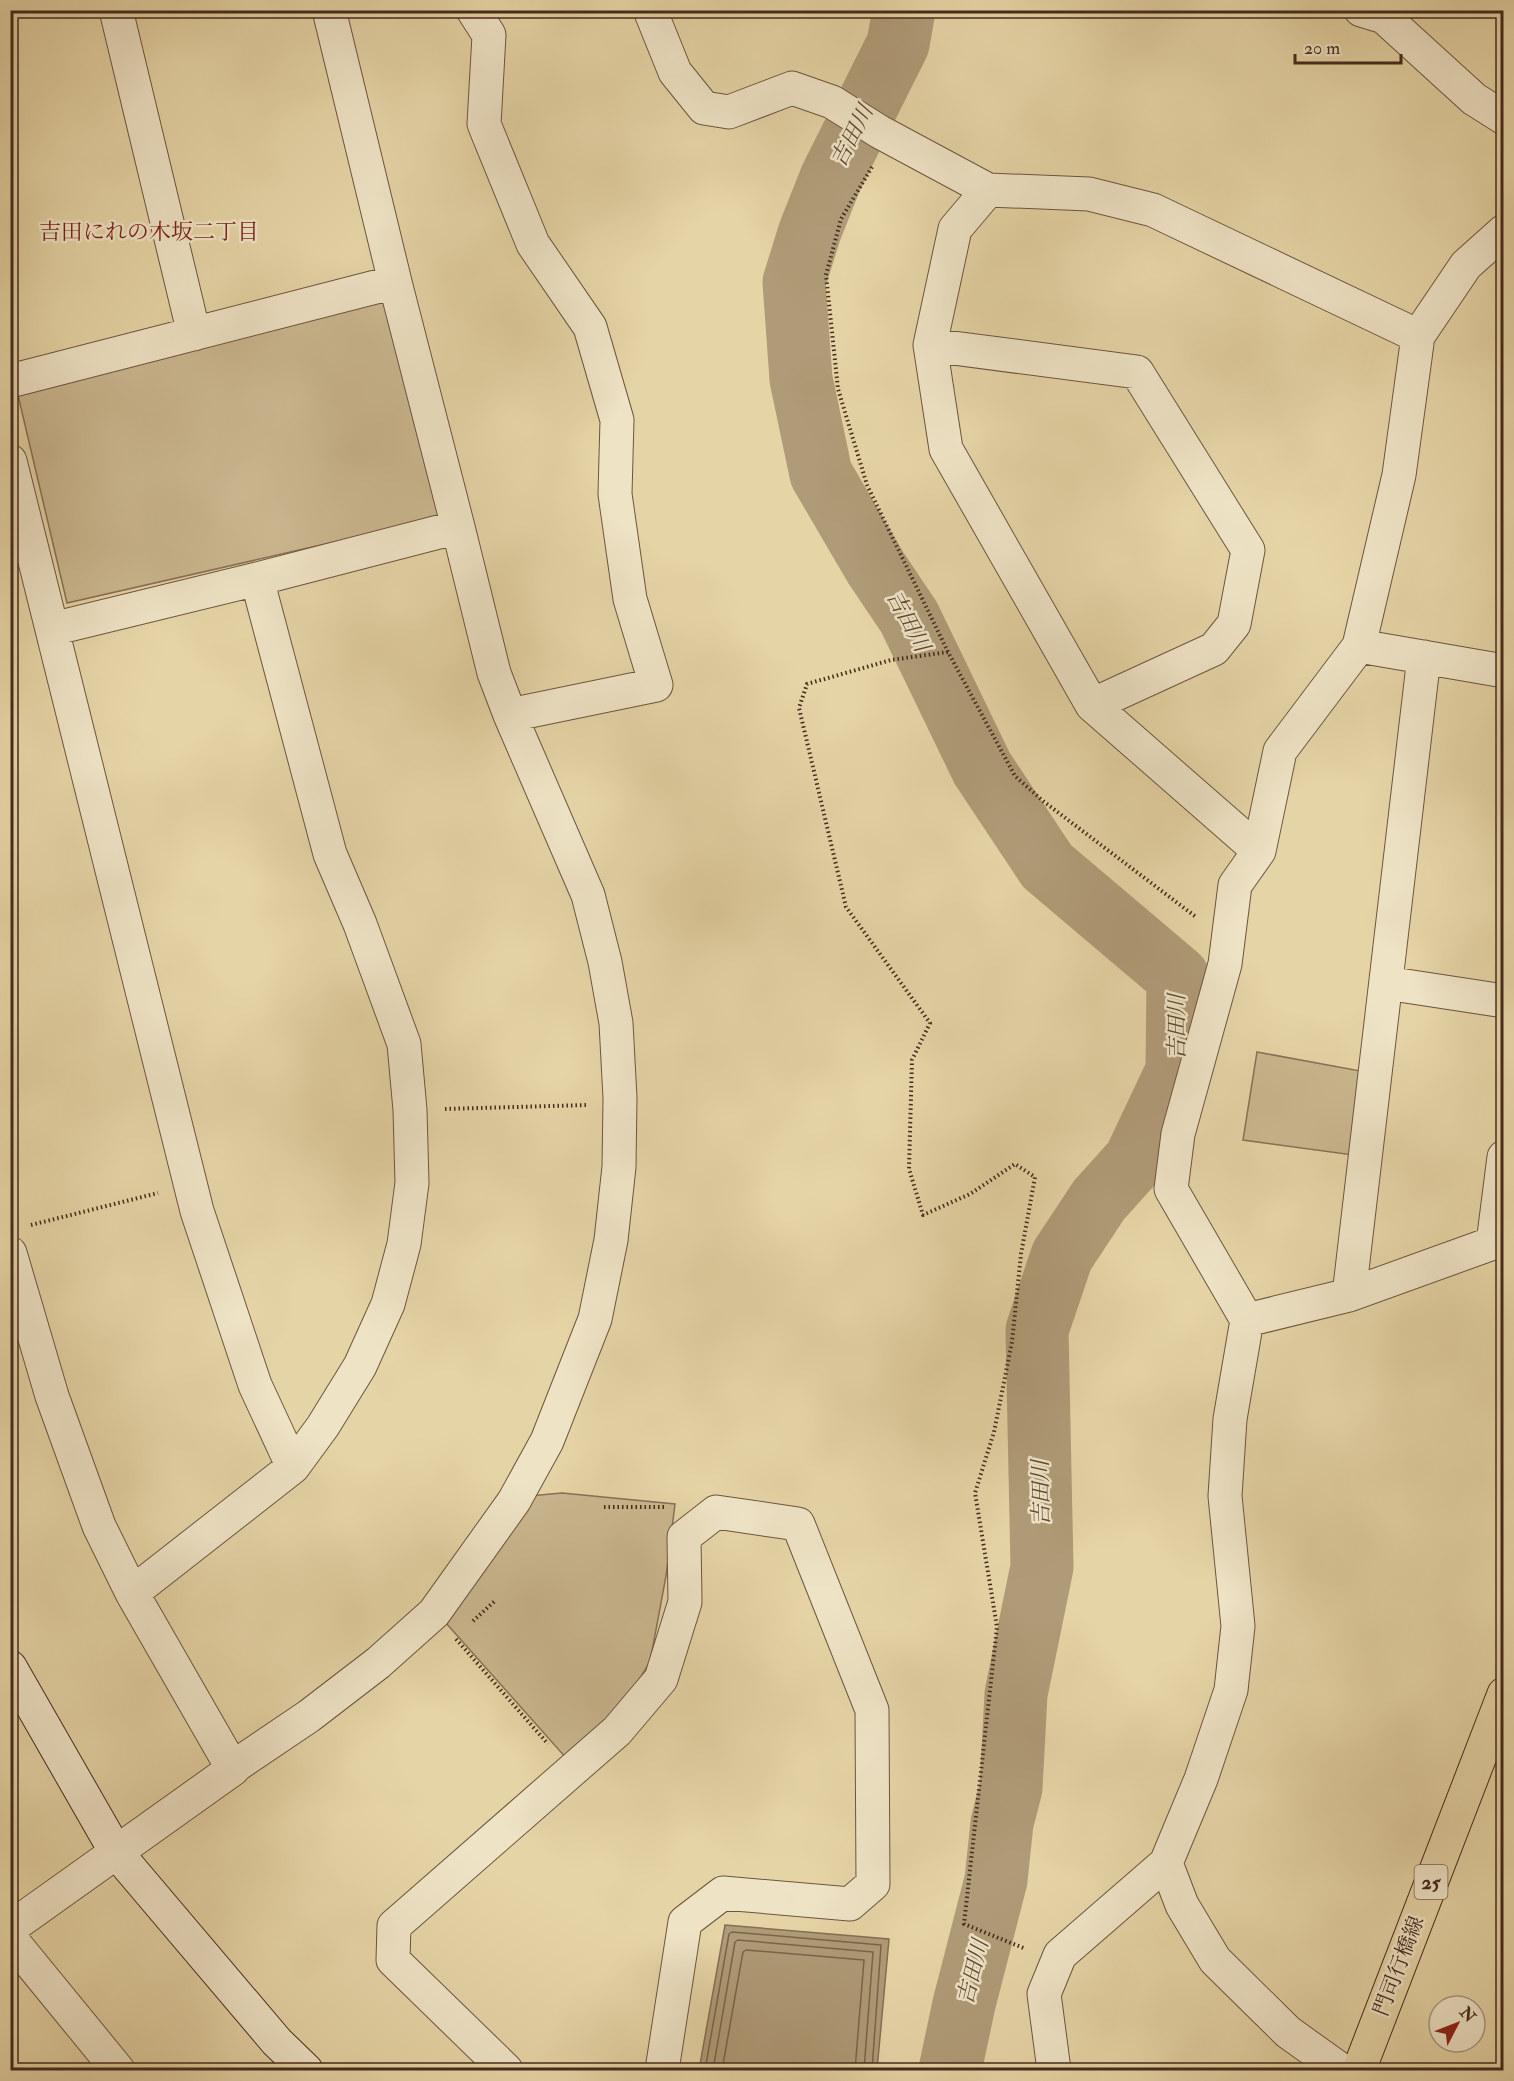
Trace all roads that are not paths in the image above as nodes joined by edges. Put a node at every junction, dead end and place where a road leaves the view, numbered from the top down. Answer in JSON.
{"nodes":[{"id":1,"x":116,"y":10,"type":"edge"},
{"id":2,"x":329,"y":10,"type":"edge"},
{"id":3,"x":473,"y":10,"type":"edge"},
{"id":4,"x":650,"y":10,"type":"edge"},
{"id":5,"x":1360,"y":10,"type":"edge"},
{"id":6,"x":1503,"y":118,"type":"edge"},
{"id":7,"x":988,"y":190,"type":"junction"},
{"id":8,"x":1503,"y":231,"type":"edge"},
{"id":9,"x":395,"y":282,"type":"junction"},
{"id":10,"x":194,"y":334,"type":"junction"},
{"id":11,"x":1418,"y":336,"type":"junction"},
{"id":12,"x":930,"y":345,"type":"junction"},
{"id":13,"x":10,"y":381,"type":"edge"},
{"id":14,"x":10,"y":461,"type":"edge"},
{"id":15,"x":16,"y":506,"type":"edge"},
{"id":16,"x":458,"y":527,"type":"junction"},
{"id":17,"x":257,"y":579,"type":"junction"},
{"id":18,"x":52,"y":629,"type":"junction"},
{"id":19,"x":1359,"y":646,"type":"junction"},
{"id":20,"x":1424,"y":657,"type":"junction"},
{"id":21,"x":1503,"y":670,"type":"edge"},
{"id":22,"x":1092,"y":705,"type":"junction"},
{"id":23,"x":510,"y":716,"type":"junction"},
{"id":24,"x":1259,"y":851,"type":"junction"},
{"id":25,"x":1386,"y":983,"type":"junction"},
{"id":26,"x":1503,"y":1001,"type":"edge"},
{"id":27,"x":1503,"y":1156,"type":"edge"},
{"id":28,"x":16,"y":1240,"type":"edge"},
{"id":29,"x":1498,"y":1244,"type":"edge"},
{"id":30,"x":1349,"y":1295,"type":"junction"},
{"id":31,"x":1247,"y":1320,"type":"junction"},
{"id":32,"x":292,"y":1467,"type":"junction"},
{"id":33,"x":132,"y":1593,"type":"junction"},
{"id":34,"x":10,"y":1667,"type":"edge"},
{"id":35,"x":1503,"y":1694,"type":"edge"},
{"id":36,"x":232,"y":1768,"type":"junction"},
{"id":37,"x":116,"y":1852,"type":"junction"},
{"id":38,"x":1166,"y":1863,"type":"junction"},
{"id":39,"x":10,"y":1928,"type":"edge"},
{"id":40,"x":10,"y":1938,"type":"edge"},
{"id":41,"x":118,"y":2070,"type":"edge"},
{"id":42,"x":306,"y":2070,"type":"edge"},
{"id":43,"x":506,"y":2070,"type":"edge"},
{"id":44,"x":662,"y":2070,"type":"edge"},
{"id":45,"x":1054,"y":2070,"type":"edge"},
{"id":46,"x":1341,"y":2070,"type":"edge"},
{"id":47,"x":1359,"y":2070,"type":"edge"}],
"edges":[{"from":1,"to":10,"type":"street"},
{"from":2,"to":9,"type":"street"},
{"from":3,"to":23,"type":"street"},
{"from":4,"to":7,"type":"street"},
{"from":5,"to":6,"type":"street"},
{"from":7,"to":11,"type":"street"},
{"from":7,"to":12,"type":"street"},
{"from":8,"to":11,"type":"street"},
{"from":9,"to":10,"type":"street"},
{"from":9,"to":16,"type":"street"},
{"from":10,"to":13,"type":"street"},
{"from":11,"to":19,"type":"street"},
{"from":12,"to":22,"type":"street"},
{"from":12,"to":22,"type":"street"},
{"from":14,"to":15,"type":"street"},
{"from":15,"to":18,"type":"street"},
{"from":16,"to":17,"type":"street"},
{"from":16,"to":23,"type":"street"},
{"from":17,"to":18,"type":"street"},
{"from":17,"to":32,"type":"street"},
{"from":18,"to":32,"type":"street"},
{"from":19,"to":20,"type":"street"},
{"from":19,"to":24,"type":"street"},
{"from":20,"to":21,"type":"street"},
{"from":20,"to":25,"type":"street"},
{"from":22,"to":24,"type":"street"},
{"from":23,"to":36,"type":"street"},
{"from":24,"to":31,"type":"street"},
{"from":25,"to":26,"type":"street"},
{"from":25,"to":30,"type":"street"},
{"from":27,"to":29,"type":"street"},
{"from":28,"to":33,"type":"street"},
{"from":29,"to":30,"type":"street"},
{"from":30,"to":31,"type":"street"},
{"from":31,"to":38,"type":"street"},
{"from":32,"to":33,"type":"street"},
{"from":33,"to":36,"type":"street"},
{"from":34,"to":37,"type":"street"},
{"from":35,"to":47,"type":"main road","name":"門司行橋線","number":"25"},
{"from":36,"to":37,"type":"street"},
{"from":37,"to":39,"type":"street"},
{"from":37,"to":42,"type":"street"},
{"from":38,"to":45,"type":"street"},
{"from":38,"to":46,"type":"street"},
{"from":40,"to":41,"type":"street"},
{"from":43,"to":44,"type":"street"}]}
